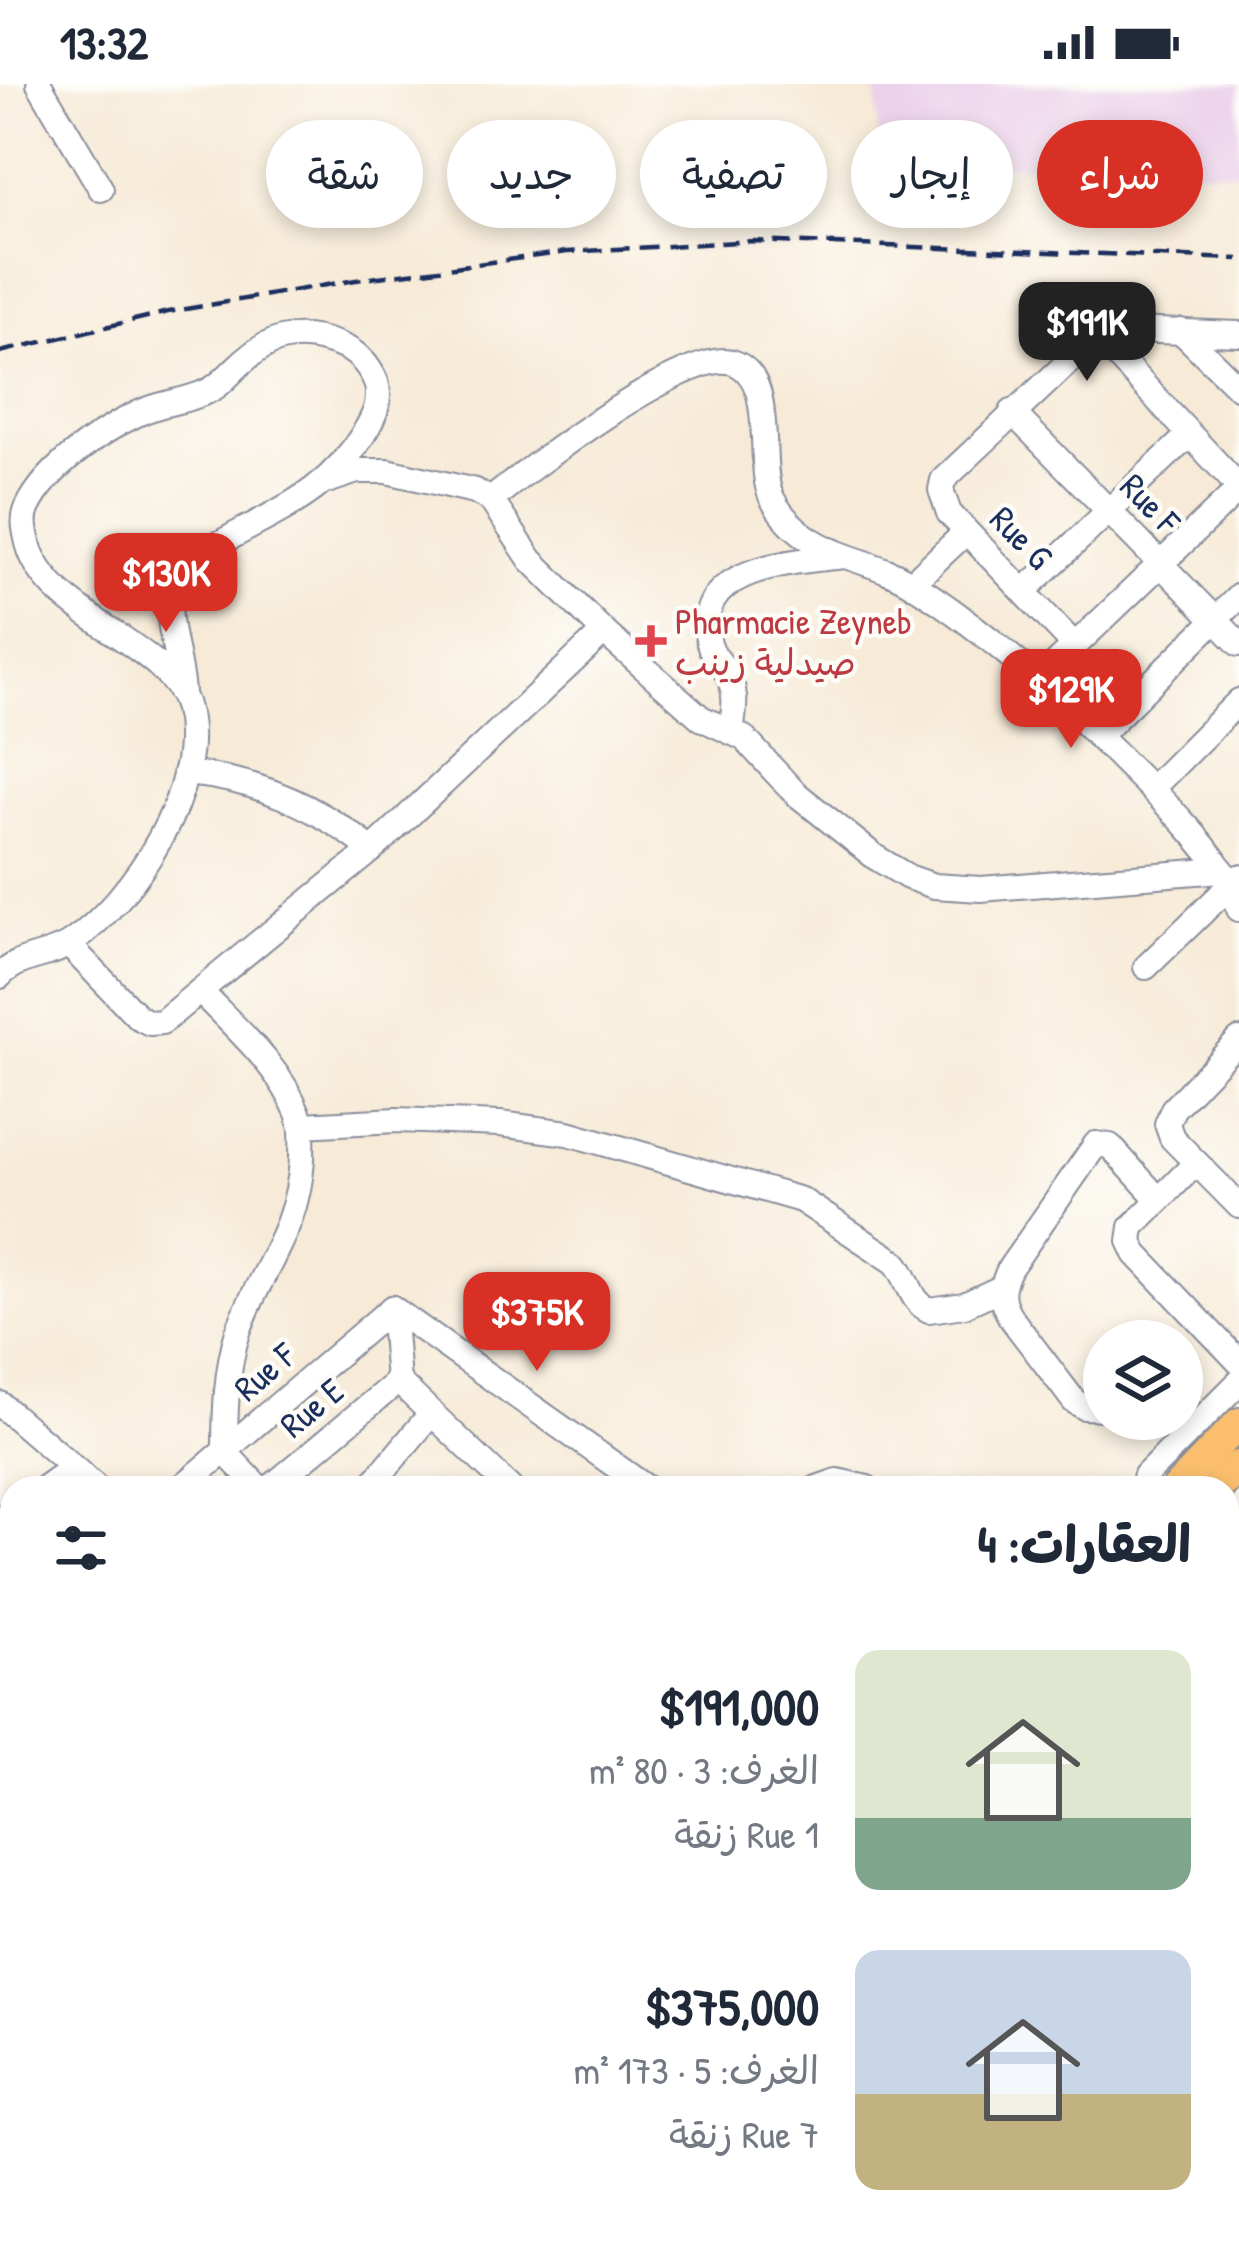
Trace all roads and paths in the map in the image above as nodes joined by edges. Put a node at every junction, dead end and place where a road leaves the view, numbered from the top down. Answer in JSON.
{"nodes":[{"id":1,"x":39,"y":84,"type":"edge"},
{"id":2,"x":101,"y":189,"type":"dead end"},
{"id":3,"x":1181,"y":331,"type":"junction"},
{"id":4,"x":1239,"y":334,"type":"edge"},
{"id":5,"x":1097,"y":335,"type":"junction"},
{"id":6,"x":1239,"y":388,"type":"edge"},
{"id":7,"x":1012,"y":412,"type":"junction"},
{"id":8,"x":1189,"y":435,"type":"junction"},
{"id":9,"x":330,"y":480,"type":"junction"},
{"id":10,"x":1239,"y":488,"type":"edge"},
{"id":11,"x":490,"y":500,"type":"junction"},
{"id":12,"x":1108,"y":511,"type":"junction"},
{"id":13,"x":966,"y":532,"type":"junction"},
{"id":14,"x":845,"y":556,"type":"junction"},
{"id":15,"x":1160,"y":564,"type":"junction"},
{"id":16,"x":912,"y":583,"type":"junction"},
{"id":17,"x":1024,"y":591,"type":"junction"},
{"id":18,"x":1239,"y":596,"type":"edge"},
{"id":19,"x":1215,"y":619,"type":"junction"},
{"id":20,"x":604,"y":632,"type":"junction"},
{"id":21,"x":1239,"y":644,"type":"edge"},
{"id":22,"x":1075,"y":646,"type":"junction"},
{"id":23,"x":1040,"y":679,"type":"junction"},
{"id":24,"x":182,"y":692,"type":"junction"},
{"id":25,"x":1239,"y":701,"type":"edge"},
{"id":26,"x":731,"y":732,"type":"junction"},
{"id":27,"x":1098,"y":736,"type":"junction"},
{"id":28,"x":185,"y":773,"type":"junction"},
{"id":29,"x":1151,"y":789,"type":"junction"},
{"id":30,"x":372,"y":850,"type":"junction"},
{"id":31,"x":1232,"y":885,"type":"edge"},
{"id":32,"x":69,"y":945,"type":"junction"},
{"id":33,"x":4,"y":964,"type":"edge"},
{"id":34,"x":1146,"y":968,"type":"dead end"},
{"id":35,"x":200,"y":991,"type":"junction"},
{"id":36,"x":1239,"y":1040,"type":"edge"},
{"id":37,"x":302,"y":1125,"type":"junction"},
{"id":38,"x":1196,"y":1163,"type":"junction"},
{"id":39,"x":1159,"y":1200,"type":"junction"},
{"id":40,"x":1238,"y":1202,"type":"edge"},
{"id":41,"x":1001,"y":1288,"type":"junction"},
{"id":42,"x":392,"y":1308,"type":"junction"},
{"id":43,"x":1196,"y":1320,"type":"edge"},
{"id":44,"x":1203,"y":1327,"type":"edge"},
{"id":45,"x":1239,"y":1362,"type":"edge"},
{"id":46,"x":398,"y":1381,"type":"junction"},
{"id":47,"x":1239,"y":1382,"type":"edge"},
{"id":48,"x":0,"y":1404,"type":"edge"},
{"id":49,"x":1083,"y":1406,"type":"edge"},
{"id":50,"x":430,"y":1415,"type":"junction"},
{"id":51,"x":1239,"y":1423,"type":"edge"},
{"id":52,"x":225,"y":1452,"type":"junction"},
{"id":53,"x":73,"y":1468,"type":"junction"},
{"id":54,"x":61,"y":1476,"type":"edge"},
{"id":55,"x":83,"y":1476,"type":"edge"},
{"id":56,"x":196,"y":1476,"type":"edge"},
{"id":57,"x":248,"y":1476,"type":"edge"},
{"id":58,"x":284,"y":1476,"type":"edge"},
{"id":59,"x":379,"y":1476,"type":"edge"},
{"id":60,"x":497,"y":1476,"type":"edge"},
{"id":61,"x":630,"y":1476,"type":"edge"},
{"id":62,"x":1146,"y":1476,"type":"edge"},
{"id":63,"x":1188,"y":1476,"type":"edge"}],
"edges":[{"from":1,"to":2,"type":"street"},
{"from":3,"to":4,"type":"street"},
{"from":3,"to":5,"type":"street"},
{"from":3,"to":6,"type":"street"},
{"from":5,"to":7,"type":"street"},
{"from":5,"to":8,"type":"street"},
{"from":7,"to":12,"type":"street","name":"Rue F"},
{"from":7,"to":13,"type":"street","name":"Rue G"},
{"from":8,"to":10,"type":"street"},
{"from":8,"to":12,"type":"street"},
{"from":9,"to":11,"type":"street"},
{"from":9,"to":24,"type":"street"},
{"from":9,"to":24,"type":"street"},
{"from":10,"to":15,"type":"street"},
{"from":11,"to":14,"type":"street"},
{"from":11,"to":20,"type":"street"},
{"from":12,"to":15,"type":"street","name":"Rue F"},
{"from":12,"to":17,"type":"street"},
{"from":13,"to":16,"type":"street"},
{"from":13,"to":17,"type":"street","name":"Rue G"},
{"from":14,"to":16,"type":"street"},
{"from":14,"to":26,"type":"street"},
{"from":15,"to":19,"type":"street","name":"Rue F"},
{"from":15,"to":22,"type":"street"},
{"from":16,"to":23,"type":"street"},
{"from":17,"to":22,"type":"street","name":"Rue G"},
{"from":18,"to":19,"type":"street"},
{"from":19,"to":21,"type":"street","name":"Rue F"},
{"from":19,"to":27,"type":"street"},
{"from":20,"to":26,"type":"street"},
{"from":20,"to":30,"type":"street"},
{"from":22,"to":23,"type":"street"},
{"from":23,"to":27,"type":"street"},
{"from":24,"to":28,"type":"street"},
{"from":25,"to":29,"type":"street"},
{"from":26,"to":31,"type":"street"},
{"from":27,"to":29,"type":"street"},
{"from":28,"to":30,"type":"street"},
{"from":28,"to":32,"type":"street"},
{"from":29,"to":31,"type":"street"},
{"from":30,"to":35,"type":"street"},
{"from":31,"to":34,"type":"street"},
{"from":32,"to":33,"type":"street"},
{"from":32,"to":35,"type":"street"},
{"from":35,"to":37,"type":"street"},
{"from":36,"to":38,"type":"street"},
{"from":37,"to":41,"type":"street"},
{"from":37,"to":52,"type":"street"},
{"from":38,"to":39,"type":"street"},
{"from":38,"to":40,"type":"street"},
{"from":39,"to":41,"type":"street"},
{"from":39,"to":43,"type":"street"},
{"from":41,"to":49,"type":"street"},
{"from":42,"to":46,"type":"street"},
{"from":42,"to":52,"type":"street","name":"Rue F"},
{"from":42,"to":61,"type":"street"},
{"from":44,"to":45,"type":"street"},
{"from":46,"to":50,"type":"street"},
{"from":46,"to":58,"type":"street","name":"Rue E"},
{"from":47,"to":62,"type":"street"},
{"from":48,"to":53,"type":"street"},
{"from":50,"to":59,"type":"street"},
{"from":50,"to":60,"type":"street"},
{"from":51,"to":63,"type":"main road"},
{"from":52,"to":56,"type":"street","name":"Rue F"},
{"from":52,"to":57,"type":"street"},
{"from":53,"to":54,"type":"street"},
{"from":53,"to":55,"type":"street"}]}
